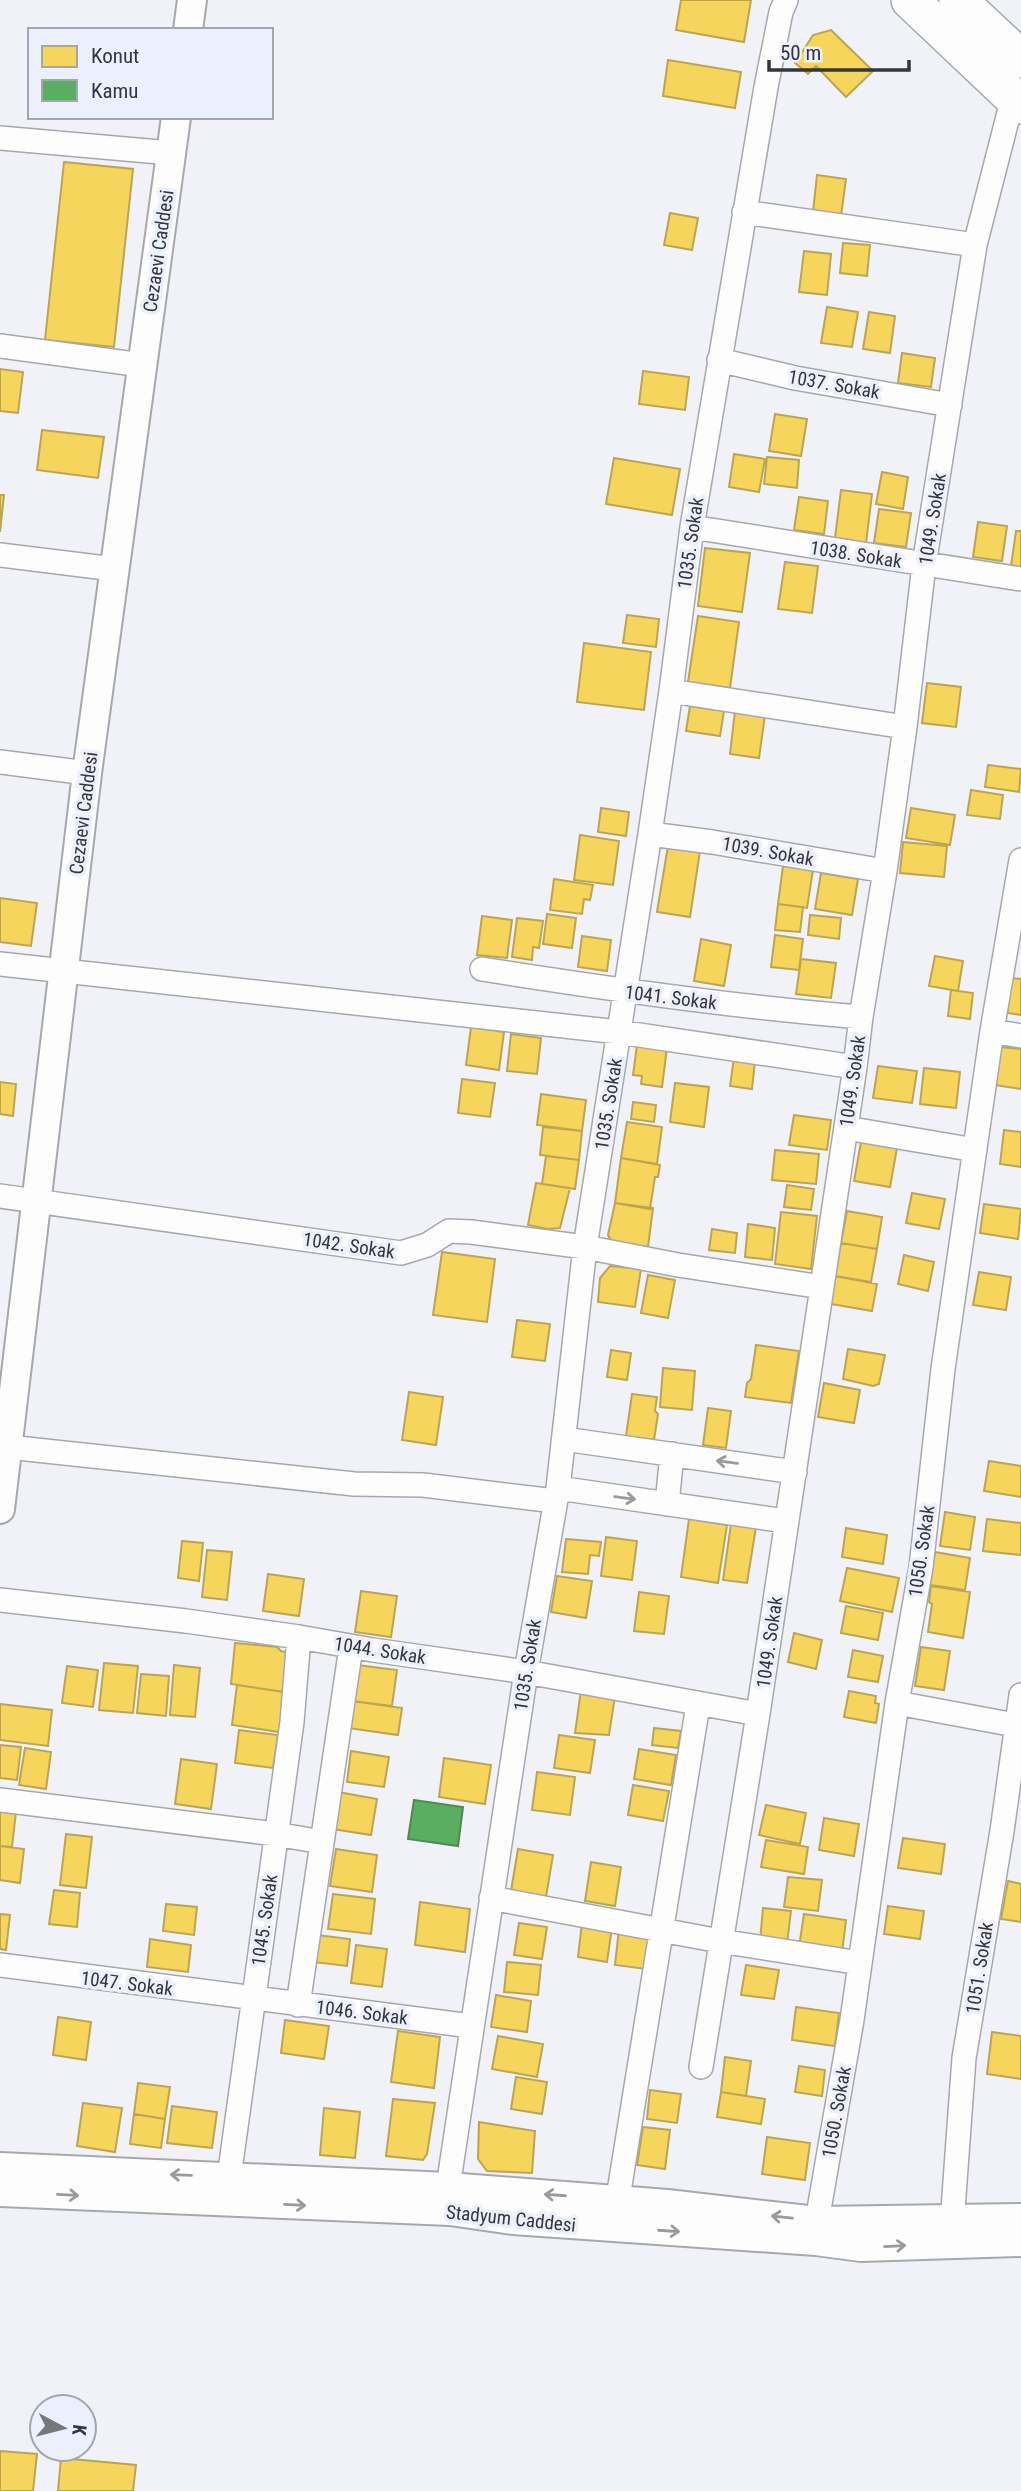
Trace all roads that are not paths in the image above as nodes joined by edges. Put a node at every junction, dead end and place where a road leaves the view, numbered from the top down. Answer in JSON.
{"nodes":[{"id":1,"x":192,"y":0,"type":"edge"},
{"id":2,"x":786,"y":0,"type":"edge"},
{"id":3,"x":910,"y":0,"type":"edge"},
{"id":4,"x":958,"y":0,"type":"edge"},
{"id":5,"x":188,"y":28,"type":"edge"},
{"id":6,"x":1021,"y":59,"type":"edge"},
{"id":7,"x":1017,"y":101,"type":"edge"},
{"id":8,"x":176,"y":119,"type":"edge"},
{"id":9,"x":0,"y":138,"type":"edge"},
{"id":10,"x":171,"y":153,"type":"junction"},
{"id":11,"x":744,"y":212,"type":"junction"},
{"id":12,"x":975,"y":245,"type":"junction"},
{"id":13,"x":0,"y":346,"type":"edge"},
{"id":14,"x":719,"y":360,"type":"junction"},
{"id":15,"x":142,"y":365,"type":"junction"},
{"id":16,"x":950,"y":405,"type":"junction"},
{"id":17,"x":692,"y":527,"type":"junction"},
{"id":18,"x":0,"y":555,"type":"edge"},
{"id":19,"x":924,"y":565,"type":"junction"},
{"id":20,"x":114,"y":569,"type":"junction"},
{"id":21,"x":1021,"y":579,"type":"edge"},
{"id":22,"x":671,"y":691,"type":"junction"},
{"id":23,"x":905,"y":727,"type":"junction"},
{"id":24,"x":0,"y":762,"type":"edge"},
{"id":25,"x":87,"y":773,"type":"junction"},
{"id":26,"x":650,"y":834,"type":"junction"},
{"id":27,"x":1021,"y":860,"type":"edge"},
{"id":28,"x":885,"y":872,"type":"junction"},
{"id":29,"x":0,"y":964,"type":"edge"},
{"id":30,"x":482,"y":969,"type":"dead end"},
{"id":31,"x":64,"y":971,"type":"junction"},
{"id":32,"x":624,"y":991,"type":"junction"},
{"id":33,"x":861,"y":1017,"type":"junction"},
{"id":34,"x":619,"y":1031,"type":"junction"},
{"id":35,"x":992,"y":1031,"type":"junction"},
{"id":36,"x":1021,"y":1036,"type":"edge"},
{"id":37,"x":855,"y":1067,"type":"junction"},
{"id":38,"x":846,"y":1128,"type":"junction"},
{"id":39,"x":975,"y":1150,"type":"junction"},
{"id":40,"x":0,"y":1196,"type":"edge"},
{"id":41,"x":37,"y":1202,"type":"junction"},
{"id":42,"x":585,"y":1247,"type":"junction"},
{"id":43,"x":822,"y":1287,"type":"junction"},
{"id":44,"x":7,"y":1398,"type":"edge"},
{"id":45,"x":564,"y":1438,"type":"junction"},
{"id":46,"x":8,"y":1447,"type":"junction"},
{"id":47,"x":672,"y":1454,"type":"junction"},
{"id":48,"x":795,"y":1472,"type":"junction"},
{"id":49,"x":556,"y":1495,"type":"junction"},
{"id":50,"x":667,"y":1504,"type":"junction"},
{"id":51,"x":0,"y":1509,"type":"edge"},
{"id":52,"x":786,"y":1521,"type":"junction"},
{"id":53,"x":0,"y":1600,"type":"edge"},
{"id":54,"x":299,"y":1637,"type":"junction"},
{"id":55,"x":351,"y":1647,"type":"junction"},
{"id":56,"x":526,"y":1672,"type":"junction"},
{"id":57,"x":1021,"y":1695,"type":"edge"},
{"id":58,"x":897,"y":1703,"type":"junction"},
{"id":59,"x":698,"y":1704,"type":"junction"},
{"id":60,"x":758,"y":1714,"type":"junction"},
{"id":61,"x":1015,"y":1725,"type":"junction"},
{"id":62,"x":0,"y":1800,"type":"edge"},
{"id":63,"x":276,"y":1834,"type":"junction"},
{"id":64,"x":322,"y":1842,"type":"junction"},
{"id":65,"x":491,"y":1898,"type":"junction"},
{"id":66,"x":662,"y":1929,"type":"junction"},
{"id":67,"x":720,"y":1941,"type":"junction"},
{"id":68,"x":860,"y":1963,"type":"junction"},
{"id":69,"x":0,"y":1965,"type":"edge"},
{"id":70,"x":253,"y":1999,"type":"junction"},
{"id":71,"x":298,"y":2004,"type":"junction"},
{"id":72,"x":471,"y":2026,"type":"junction"},
{"id":73,"x":701,"y":2067,"type":"dead end"},
{"id":74,"x":0,"y":2167,"type":"edge"},
{"id":75,"x":227,"y":2189,"type":"junction"},
{"id":76,"x":0,"y":2192,"type":"edge"},
{"id":77,"x":449,"y":2199,"type":"junction"},
{"id":78,"x":615,"y":2214,"type":"junction"},
{"id":79,"x":1021,"y":2218,"type":"edge"},
{"id":80,"x":817,"y":2231,"type":"junction"},
{"id":81,"x":951,"y":2232,"type":"junction"},
{"id":82,"x":1021,"y":2242,"type":"edge"}],
"edges":[{"from":1,"to":5,"type":"street"},
{"from":2,"to":11,"type":"street","name":"1035. Sokak"},
{"from":3,"to":7,"type":"highway"},
{"from":4,"to":6,"type":"highway"},
{"from":7,"to":12,"type":"street","name":"1049. Sokak"},
{"from":8,"to":10,"type":"street","name":"Cezaevi Caddesi"},
{"from":9,"to":10,"type":"street"},
{"from":10,"to":15,"type":"street","name":"Cezaevi Caddesi"},
{"from":11,"to":12,"type":"street"},
{"from":11,"to":14,"type":"street","name":"1035. Sokak"},
{"from":12,"to":16,"type":"street","name":"1049. Sokak"},
{"from":13,"to":15,"type":"street"},
{"from":14,"to":16,"type":"street","name":"1037. Sokak"},
{"from":14,"to":17,"type":"street","name":"1035. Sokak"},
{"from":15,"to":20,"type":"street","name":"Cezaevi Caddesi"},
{"from":16,"to":19,"type":"street","name":"1049. Sokak"},
{"from":17,"to":19,"type":"street","name":"1038. Sokak"},
{"from":17,"to":22,"type":"street","name":"1035. Sokak"},
{"from":18,"to":20,"type":"street"},
{"from":19,"to":21,"type":"street","name":"1038. Sokak"},
{"from":19,"to":23,"type":"street","name":"1049. Sokak"},
{"from":20,"to":25,"type":"street","name":"Cezaevi Caddesi"},
{"from":22,"to":23,"type":"street"},
{"from":22,"to":26,"type":"street","name":"1035. Sokak"},
{"from":23,"to":28,"type":"street","name":"1049. Sokak"},
{"from":24,"to":25,"type":"street"},
{"from":25,"to":31,"type":"street","name":"Cezaevi Caddesi"},
{"from":26,"to":28,"type":"street","name":"1039. Sokak"},
{"from":26,"to":32,"type":"street","name":"1035. Sokak"},
{"from":27,"to":35,"type":"street","name":"1050. Sokak"},
{"from":28,"to":33,"type":"street","name":"1049. Sokak"},
{"from":29,"to":31,"type":"street"},
{"from":30,"to":32,"type":"street","name":"1041. Sokak"},
{"from":31,"to":34,"type":"street"},
{"from":31,"to":41,"type":"street","name":"Cezaevi Caddesi"},
{"from":32,"to":33,"type":"street","name":"1041. Sokak"},
{"from":32,"to":34,"type":"street","name":"1035. Sokak"},
{"from":33,"to":37,"type":"street","name":"1049. Sokak"},
{"from":34,"to":37,"type":"street"},
{"from":34,"to":42,"type":"street","name":"1035. Sokak"},
{"from":35,"to":36,"type":"street"},
{"from":35,"to":39,"type":"street","name":"1050. Sokak"},
{"from":37,"to":38,"type":"street","name":"1049. Sokak"},
{"from":38,"to":39,"type":"street"},
{"from":38,"to":43,"type":"street","name":"1049. Sokak"},
{"from":39,"to":58,"type":"street","name":"1050. Sokak"},
{"from":40,"to":41,"type":"street","name":"1042. Sokak"},
{"from":41,"to":42,"type":"street","name":"1042. Sokak"},
{"from":41,"to":44,"type":"street","name":"Cezaevi Caddesi"},
{"from":42,"to":43,"type":"street","name":"1042. Sokak"},
{"from":42,"to":45,"type":"street","name":"1035. Sokak"},
{"from":43,"to":48,"type":"street","name":"1049. Sokak"},
{"from":44,"to":46,"type":"street","name":"Cezaevi Caddesi"},
{"from":45,"to":47,"type":"street"},
{"from":45,"to":49,"type":"street","name":"1035. Sokak"},
{"from":46,"to":49,"type":"street"},
{"from":46,"to":51,"type":"street","name":"Cezaevi Caddesi"},
{"from":48,"to":47,"type":"street","one_way":true},
{"from":47,"to":50,"type":"street"},
{"from":48,"to":52,"type":"street","name":"1049. Sokak"},
{"from":49,"to":50,"type":"street","one_way":true},
{"from":49,"to":56,"type":"street","name":"1035. Sokak"},
{"from":50,"to":52,"type":"street"},
{"from":52,"to":60,"type":"street","name":"1049. Sokak"},
{"from":53,"to":54,"type":"street","name":"1044. Sokak"},
{"from":54,"to":55,"type":"street","name":"1044. Sokak"},
{"from":54,"to":63,"type":"street","name":"1045. Sokak"},
{"from":55,"to":56,"type":"street","name":"1044. Sokak"},
{"from":55,"to":64,"type":"street"},
{"from":56,"to":59,"type":"street","name":"1044. Sokak"},
{"from":56,"to":65,"type":"street","name":"1035. Sokak"},
{"from":57,"to":61,"type":"street","name":"1051. Sokak"},
{"from":58,"to":61,"type":"street"},
{"from":58,"to":68,"type":"street","name":"1050. Sokak"},
{"from":59,"to":60,"type":"street","name":"1044. Sokak"},
{"from":59,"to":66,"type":"street"},
{"from":60,"to":67,"type":"street","name":"1049. Sokak"},
{"from":61,"to":81,"type":"street","name":"1051. Sokak"},
{"from":62,"to":63,"type":"street"},
{"from":63,"to":64,"type":"street"},
{"from":63,"to":70,"type":"street","name":"1045. Sokak"},
{"from":64,"to":71,"type":"street"},
{"from":65,"to":66,"type":"street"},
{"from":65,"to":72,"type":"street","name":"1035. Sokak"},
{"from":66,"to":67,"type":"street"},
{"from":66,"to":78,"type":"street"},
{"from":67,"to":68,"type":"street"},
{"from":67,"to":73,"type":"street","name":"1049. Sokak"},
{"from":68,"to":80,"type":"street","name":"1050. Sokak"},
{"from":69,"to":70,"type":"street","name":"1047. Sokak"},
{"from":70,"to":71,"type":"street","name":"1046. Sokak"},
{"from":70,"to":75,"type":"street","name":"1045. Sokak"},
{"from":71,"to":72,"type":"street","name":"1046. Sokak"},
{"from":72,"to":77,"type":"street","name":"1035. Sokak"},
{"from":75,"to":74,"type":"street","one_way":true},
{"from":76,"to":75,"type":"street","name":"Stadyum Caddesi","one_way":true},
{"from":75,"to":77,"type":"street","name":"Stadyum Caddesi"},
{"from":77,"to":78,"type":"street","name":"Stadyum Caddesi"},
{"from":78,"to":80,"type":"street","name":"Stadyum Caddesi"},
{"from":79,"to":81,"type":"street"},
{"from":80,"to":81,"type":"street","name":"Stadyum Caddesi"},
{"from":81,"to":82,"type":"street","name":"Stadyum Caddesi"}]}
